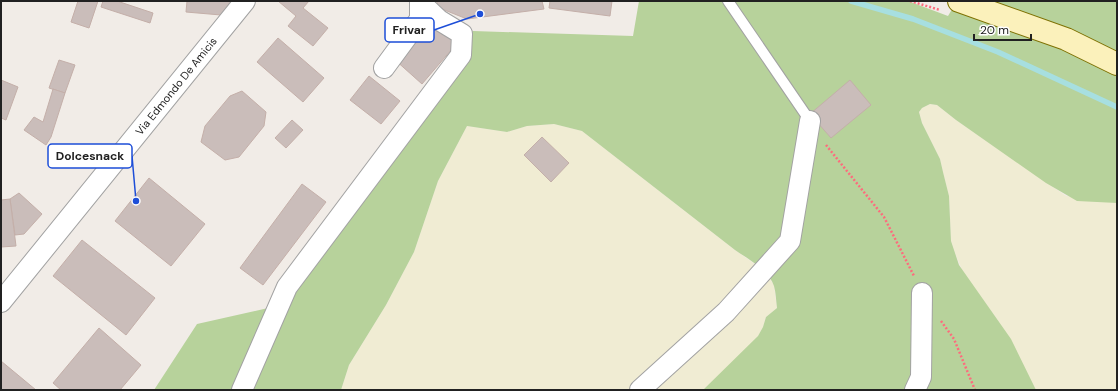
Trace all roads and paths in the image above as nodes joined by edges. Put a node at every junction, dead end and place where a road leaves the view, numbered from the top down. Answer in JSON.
{"nodes":[{"id":1,"x":245,"y":1,"type":"edge"},
{"id":2,"x":728,"y":1,"type":"edge"},
{"id":3,"x":959,"y":1,"type":"edge"},
{"id":4,"x":420,"y":2,"type":"edge"},
{"id":5,"x":1117,"y":64,"type":"edge"},
{"id":6,"x":384,"y":68,"type":"dead end"},
{"id":7,"x":810,"y":122,"type":"junction"},
{"id":8,"x":922,"y":293,"type":"junction"},
{"id":9,"x":1,"y":302,"type":"edge"},
{"id":10,"x":242,"y":390,"type":"edge"},
{"id":11,"x":640,"y":390,"type":"edge"},
{"id":12,"x":915,"y":390,"type":"edge"},
{"id":13,"x":975,"y":390,"type":"edge"}],
"edges":[{"from":1,"to":9,"type":"street","name":"Via Edmondo De Amicis"},
{"from":2,"to":7,"type":"lane"},
{"from":3,"to":5,"type":"main road"},
{"from":4,"to":6,"type":"street"},
{"from":4,"to":10,"type":"street"},
{"from":7,"to":8,"type":"path"},
{"from":7,"to":11,"type":"street"},
{"from":8,"to":12,"type":"street"},
{"from":8,"to":13,"type":"path"}]}
